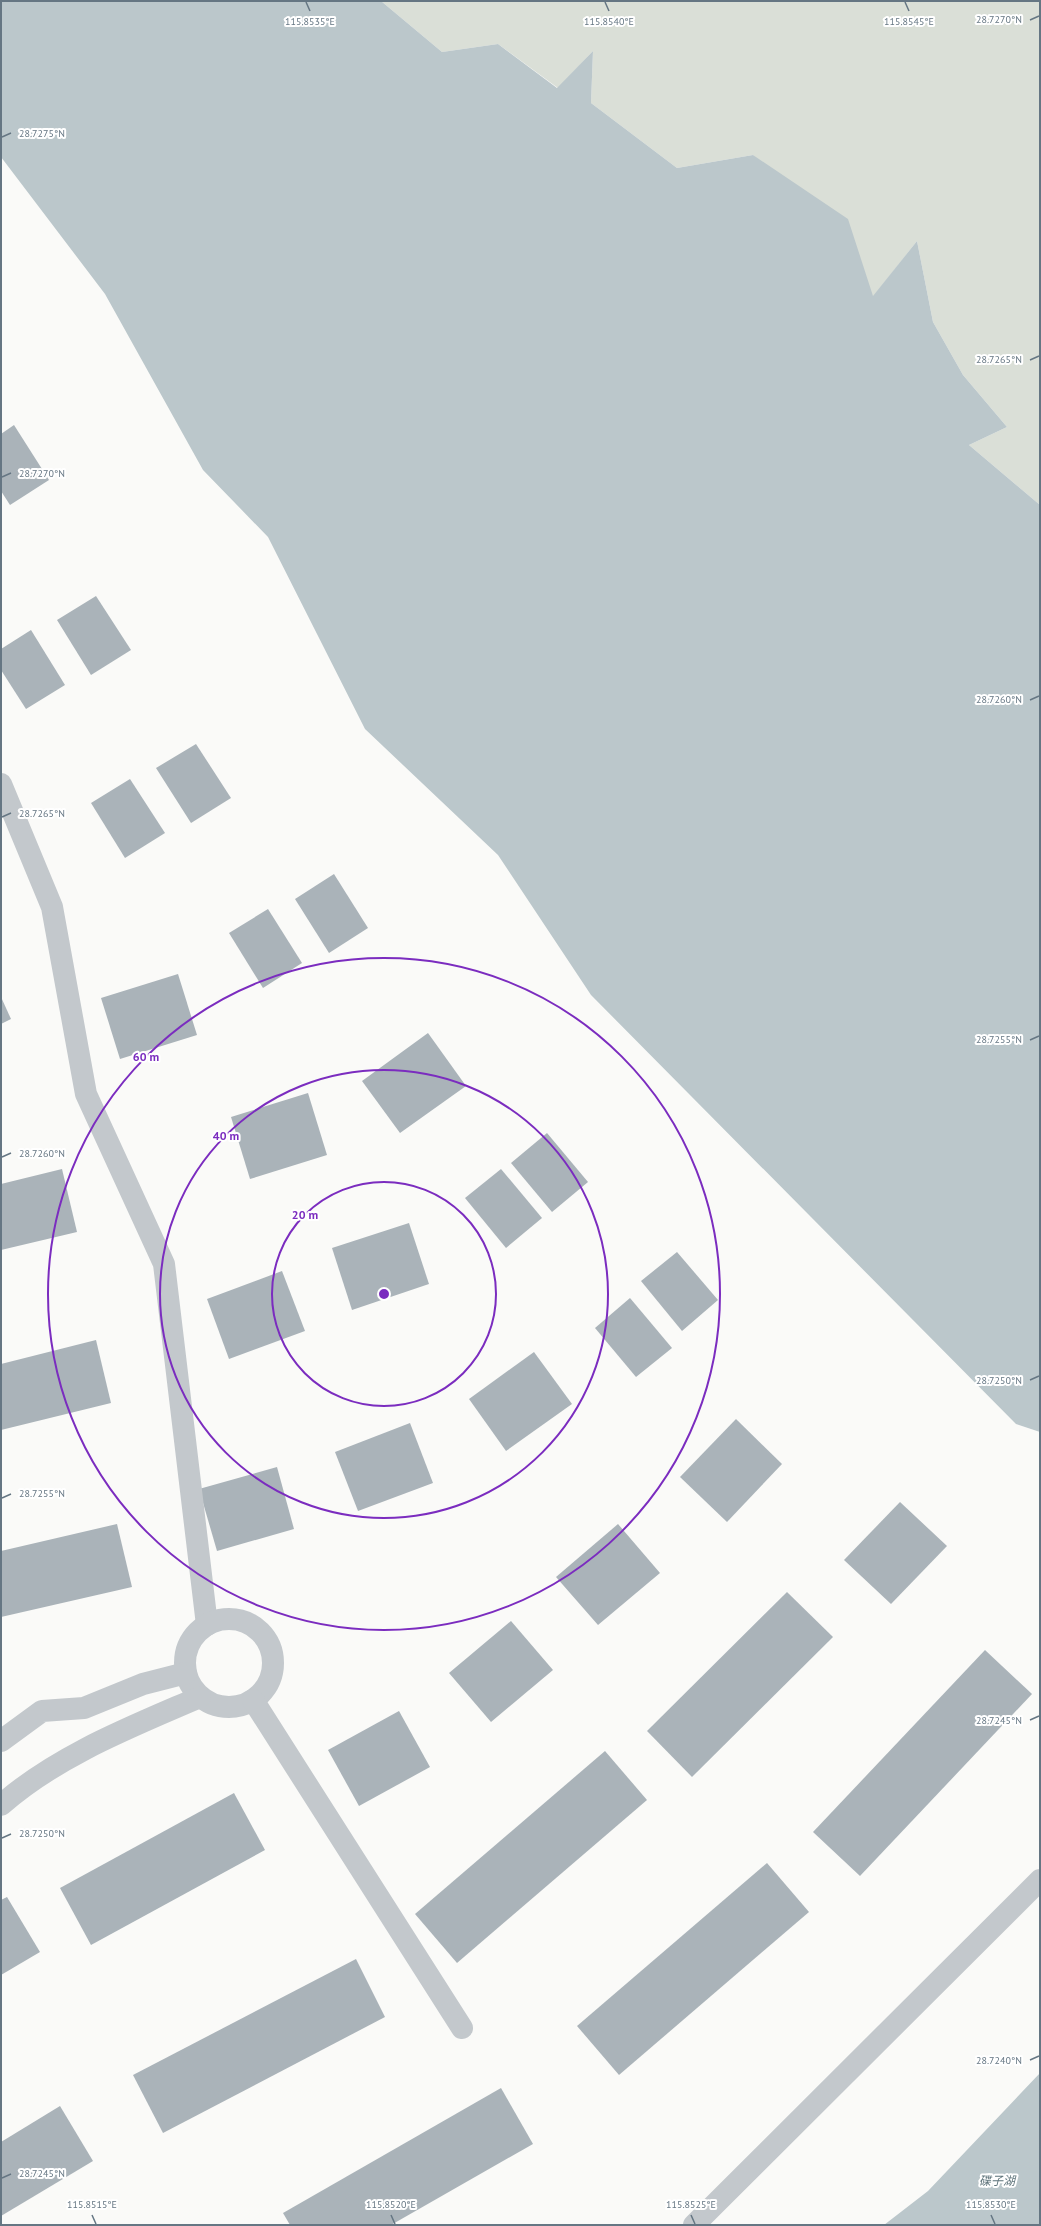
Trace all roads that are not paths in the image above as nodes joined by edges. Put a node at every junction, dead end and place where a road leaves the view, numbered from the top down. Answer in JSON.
{"nodes":[{"id":1,"x":1,"y":784,"type":"edge"},
{"id":2,"x":207,"y":1625,"type":"junction"},
{"id":3,"x":186,"y":1673,"type":"junction"},
{"id":4,"x":200,"y":1697,"type":"junction"},
{"id":5,"x":253,"y":1700,"type":"junction"},
{"id":6,"x":1,"y":1741,"type":"edge"},
{"id":7,"x":1,"y":1805,"type":"edge"},
{"id":8,"x":1040,"y":1880,"type":"edge"},
{"id":9,"x":462,"y":2028,"type":"dead end"},
{"id":10,"x":694,"y":2225,"type":"edge"}],
"edges":[{"from":1,"to":2,"type":"lane"},
{"from":2,"to":3,"type":"lane"},
{"from":2,"to":5,"type":"lane"},
{"from":3,"to":4,"type":"lane"},
{"from":3,"to":6,"type":"lane"},
{"from":4,"to":5,"type":"lane"},
{"from":4,"to":7,"type":"lane"},
{"from":5,"to":9,"type":"lane"},
{"from":8,"to":10,"type":"lane"}]}
